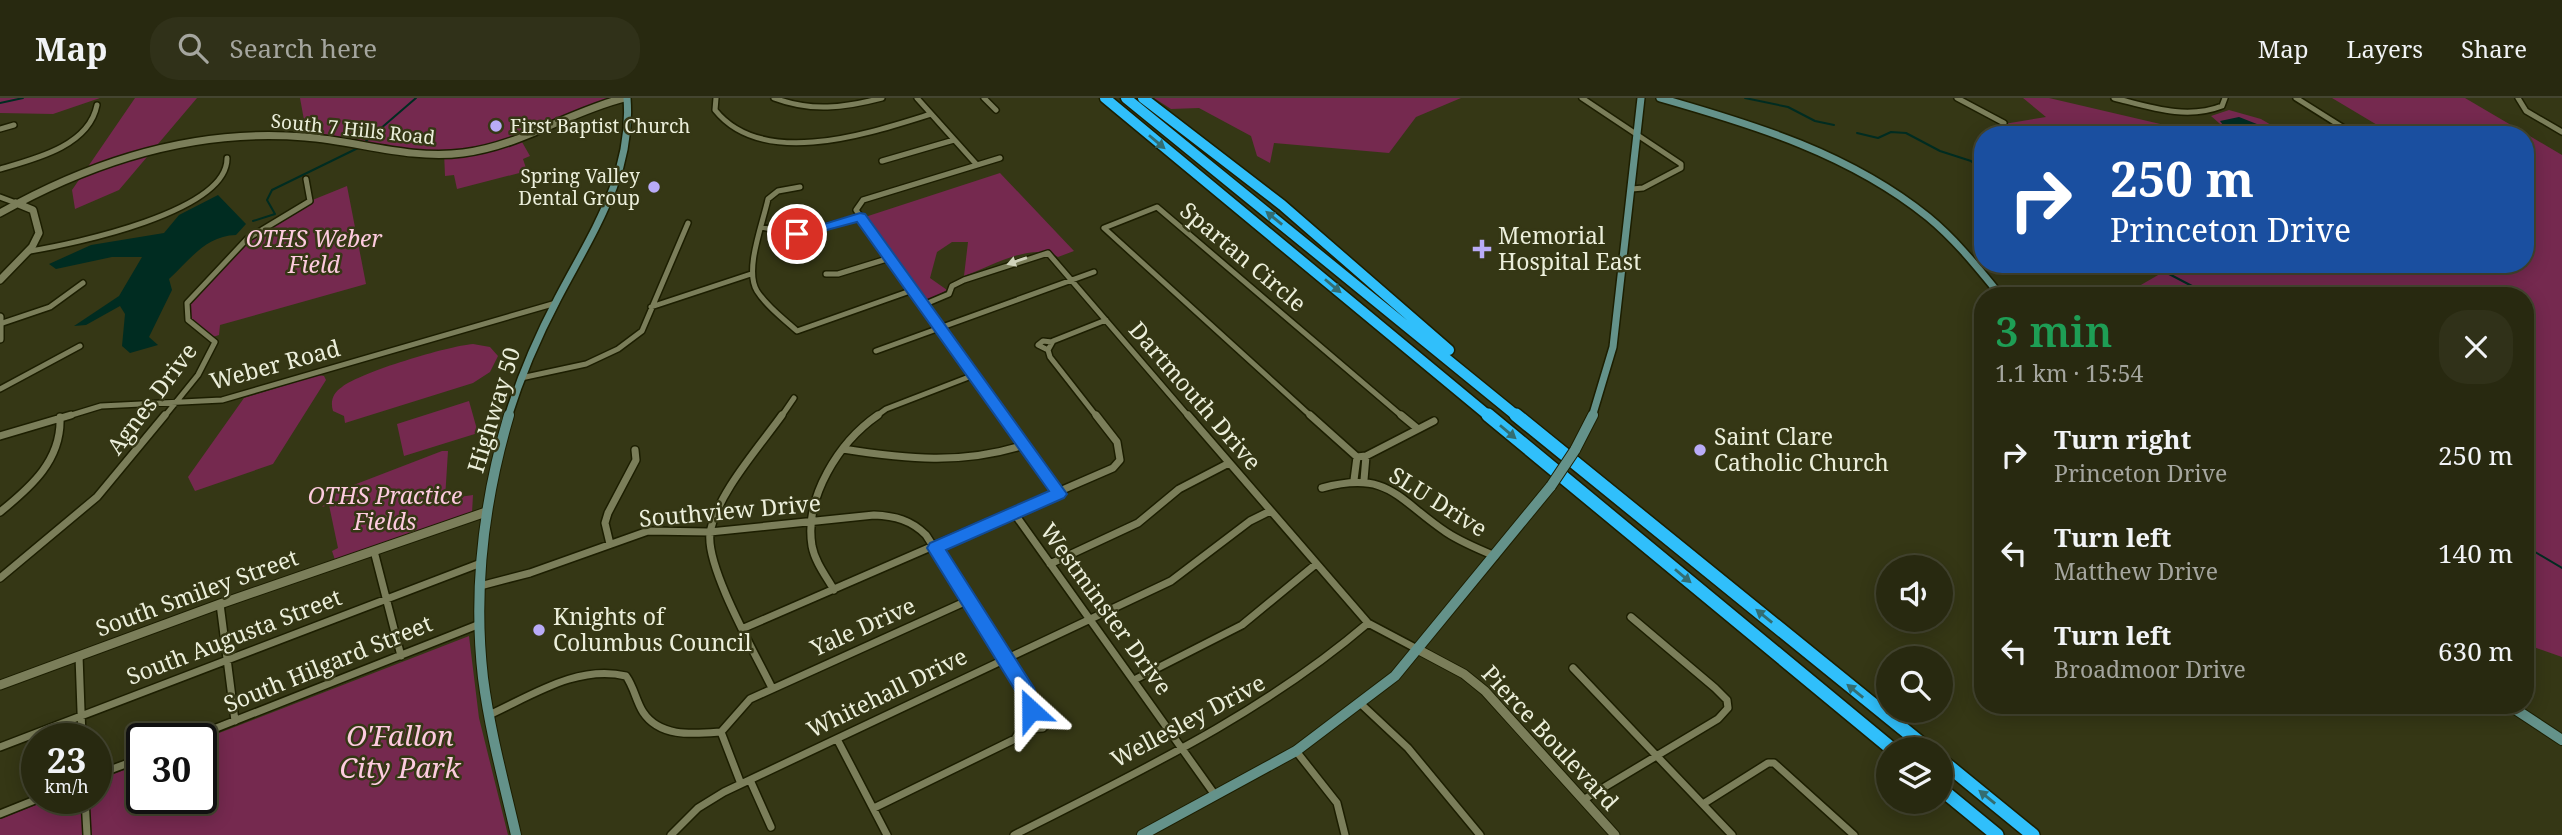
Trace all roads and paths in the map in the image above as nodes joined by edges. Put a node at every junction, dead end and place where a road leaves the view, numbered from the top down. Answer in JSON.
{"nodes":[{"id":1,"x":625,"y":98,"type":"edge"},
{"id":2,"x":716,"y":98,"type":"edge"},
{"id":3,"x":774,"y":98,"type":"edge"},
{"id":4,"x":882,"y":98,"type":"edge"},
{"id":5,"x":917,"y":98,"type":"edge"},
{"id":6,"x":984,"y":98,"type":"edge"},
{"id":7,"x":1105,"y":98,"type":"edge"},
{"id":8,"x":1126,"y":98,"type":"edge"},
{"id":9,"x":1143,"y":98,"type":"edge"},
{"id":10,"x":1582,"y":98,"type":"edge"},
{"id":11,"x":1641,"y":98,"type":"edge"},
{"id":12,"x":1660,"y":98,"type":"edge"},
{"id":13,"x":1956,"y":98,"type":"edge"},
{"id":14,"x":2114,"y":98,"type":"edge"},
{"id":15,"x":2225,"y":98,"type":"edge"},
{"id":16,"x":2296,"y":98,"type":"edge"},
{"id":17,"x":2518,"y":98,"type":"edge"},
{"id":18,"x":97,"y":106,"type":"dead end"},
{"id":19,"x":996,"y":110,"type":"dead end"},
{"id":20,"x":931,"y":114,"type":"junction"},
{"id":21,"x":2004,"y":123,"type":"dead end"},
{"id":22,"x":14,"y":125,"type":"dead end"},
{"id":23,"x":2341,"y":126,"type":"edge"},
{"id":24,"x":0,"y":129,"type":"edge"},
{"id":25,"x":2562,"y":132,"type":"edge"},
{"id":26,"x":1637,"y":134,"type":"junction"},
{"id":27,"x":954,"y":139,"type":"junction"},
{"id":28,"x":227,"y":158,"type":"dead end"},
{"id":29,"x":1000,"y":158,"type":"dead end"},
{"id":30,"x":882,"y":161,"type":"dead end"},
{"id":31,"x":976,"y":165,"type":"junction"},
{"id":32,"x":0,"y":169,"type":"edge"},
{"id":33,"x":306,"y":179,"type":"dead end"},
{"id":34,"x":800,"y":187,"type":"dead end"},
{"id":35,"x":1632,"y":189,"type":"junction"},
{"id":36,"x":0,"y":197,"type":"edge"},
{"id":37,"x":16,"y":203,"type":"junction"},
{"id":38,"x":0,"y":213,"type":"edge"},
{"id":39,"x":860,"y":217,"type":"junction"},
{"id":40,"x":688,"y":223,"type":"dead end"},
{"id":41,"x":761,"y":227,"type":"junction"},
{"id":42,"x":30,"y":251,"type":"junction"},
{"id":43,"x":890,"y":258,"type":"junction"},
{"id":44,"x":1974,"y":263,"type":"edge"},
{"id":45,"x":1094,"y":272,"type":"dead end"},
{"id":46,"x":1982,"y":273,"type":"edge"},
{"id":47,"x":751,"y":274,"type":"junction"},
{"id":48,"x":826,"y":274,"type":"dead end"},
{"id":49,"x":1072,"y":280,"type":"junction"},
{"id":50,"x":0,"y":281,"type":"edge"},
{"id":51,"x":83,"y":283,"type":"dead end"},
{"id":52,"x":1994,"y":287,"type":"edge"},
{"id":53,"x":913,"y":290,"type":"junction"},
{"id":54,"x":556,"y":303,"type":"junction"},
{"id":55,"x":923,"y":305,"type":"junction"},
{"id":56,"x":652,"y":307,"type":"junction"},
{"id":57,"x":0,"y":317,"type":"edge"},
{"id":58,"x":1106,"y":320,"type":"junction"},
{"id":59,"x":0,"y":323,"type":"edge"},
{"id":60,"x":940,"y":328,"type":"junction"},
{"id":61,"x":0,"y":339,"type":"edge"},
{"id":62,"x":1052,"y":342,"type":"junction"},
{"id":63,"x":80,"y":346,"type":"dead end"},
{"id":64,"x":1048,"y":350,"type":"junction"},
{"id":65,"x":876,"y":351,"type":"dead end"},
{"id":66,"x":974,"y":375,"type":"junction"},
{"id":67,"x":521,"y":378,"type":"junction"},
{"id":68,"x":0,"y":388,"type":"edge"},
{"id":69,"x":794,"y":398,"type":"dead end"},
{"id":70,"x":175,"y":403,"type":"junction"},
{"id":71,"x":60,"y":417,"type":"junction"},
{"id":72,"x":1434,"y":421,"type":"dead end"},
{"id":73,"x":1418,"y":429,"type":"junction"},
{"id":74,"x":1537,"y":431,"type":"junction"},
{"id":75,"x":0,"y":436,"type":"edge"},
{"id":76,"x":1024,"y":445,"type":"junction"},
{"id":77,"x":843,"y":449,"type":"junction"},
{"id":78,"x":635,"y":450,"type":"dead end"},
{"id":79,"x":1366,"y":456,"type":"junction"},
{"id":80,"x":1357,"y":457,"type":"junction"},
{"id":81,"x":1229,"y":463,"type":"junction"},
{"id":82,"x":1354,"y":480,"type":"junction"},
{"id":83,"x":1364,"y":480,"type":"junction"},
{"id":84,"x":1322,"y":488,"type":"dead end"},
{"id":85,"x":1059,"y":494,"type":"junction"},
{"id":86,"x":1270,"y":510,"type":"junction"},
{"id":87,"x":0,"y":512,"type":"edge"},
{"id":88,"x":486,"y":512,"type":"junction"},
{"id":89,"x":1014,"y":513,"type":"junction"},
{"id":90,"x":810,"y":521,"type":"junction"},
{"id":91,"x":710,"y":532,"type":"junction"},
{"id":92,"x":610,"y":544,"type":"junction"},
{"id":93,"x":936,"y":548,"type":"junction"},
{"id":94,"x":374,"y":551,"type":"junction"},
{"id":95,"x":1495,"y":556,"type":"junction"},
{"id":96,"x":481,"y":563,"type":"junction"},
{"id":97,"x":1050,"y":564,"type":"junction"},
{"id":98,"x":1316,"y":564,"type":"junction"},
{"id":99,"x":0,"y":578,"type":"edge"},
{"id":100,"x":480,"y":586,"type":"junction"},
{"id":101,"x":834,"y":590,"type":"junction"},
{"id":102,"x":969,"y":600,"type":"junction"},
{"id":103,"x":384,"y":601,"type":"junction"},
{"id":104,"x":220,"y":604,"type":"junction"},
{"id":105,"x":1631,"y":617,"type":"dead end"},
{"id":106,"x":1089,"y":618,"type":"junction"},
{"id":107,"x":1368,"y":623,"type":"junction"},
{"id":108,"x":480,"y":624,"type":"junction"},
{"id":109,"x":744,"y":628,"type":"junction"},
{"id":110,"x":1419,"y":650,"type":"junction"},
{"id":111,"x":79,"y":656,"type":"junction"},
{"id":112,"x":401,"y":656,"type":"junction"},
{"id":113,"x":1004,"y":658,"type":"junction"},
{"id":114,"x":227,"y":659,"type":"junction"},
{"id":115,"x":1573,"y":668,"type":"dead end"},
{"id":116,"x":1134,"y":680,"type":"junction"},
{"id":117,"x":0,"y":685,"type":"edge"},
{"id":118,"x":772,"y":688,"type":"junction"},
{"id":119,"x":1361,"y":704,"type":"junction"},
{"id":120,"x":1031,"y":710,"type":"junction"},
{"id":121,"x":2523,"y":714,"type":"edge"},
{"id":122,"x":81,"y":715,"type":"junction"},
{"id":123,"x":489,"y":715,"type":"junction"},
{"id":124,"x":235,"y":721,"type":"junction"},
{"id":125,"x":81,"y":723,"type":"edge"},
{"id":126,"x":217,"y":728,"type":"edge"},
{"id":127,"x":1023,"y":729,"type":"junction"},
{"id":128,"x":721,"y":733,"type":"junction"},
{"id":129,"x":1877,"y":737,"type":"edge"},
{"id":130,"x":1912,"y":737,"type":"edge"},
{"id":131,"x":837,"y":739,"type":"junction"},
{"id":132,"x":2562,"y":740,"type":"edge"},
{"id":133,"x":0,"y":747,"type":"edge"},
{"id":134,"x":1182,"y":748,"type":"junction"},
{"id":135,"x":1296,"y":751,"type":"junction"},
{"id":136,"x":1655,"y":754,"type":"junction"},
{"id":137,"x":1953,"y":770,"type":"edge"},
{"id":138,"x":750,"y":780,"type":"junction"},
{"id":139,"x":741,"y":784,"type":"junction"},
{"id":140,"x":1215,"y":795,"type":"junction"},
{"id":141,"x":1953,"y":799,"type":"edge"},
{"id":142,"x":1583,"y":800,"type":"junction"},
{"id":143,"x":1703,"y":804,"type":"junction"},
{"id":144,"x":21,"y":806,"type":"edge"},
{"id":145,"x":874,"y":808,"type":"junction"},
{"id":146,"x":0,"y":814,"type":"edge"},
{"id":147,"x":86,"y":814,"type":"edge"},
{"id":148,"x":771,"y":827,"type":"dead end"},
{"id":149,"x":676,"y":833,"type":"edge"},
{"id":150,"x":87,"y":835,"type":"edge"},
{"id":151,"x":516,"y":835,"type":"edge"},
{"id":152,"x":887,"y":835,"type":"edge"},
{"id":153,"x":1014,"y":835,"type":"edge"},
{"id":154,"x":1142,"y":835,"type":"edge"},
{"id":155,"x":1345,"y":835,"type":"edge"},
{"id":156,"x":1480,"y":835,"type":"edge"},
{"id":157,"x":1615,"y":835,"type":"edge"},
{"id":158,"x":1732,"y":835,"type":"edge"},
{"id":159,"x":1854,"y":835,"type":"edge"},
{"id":160,"x":1997,"y":835,"type":"edge"},
{"id":161,"x":2034,"y":835,"type":"edge"}],
"edges":[{"from":1,"to":37,"type":"street","name":"South 7 Hills Road"},
{"from":1,"to":54,"type":"main road","name":"Highway 50"},
{"from":2,"to":20,"type":"street"},
{"from":3,"to":4,"type":"street"},
{"from":5,"to":20,"type":"street"},
{"from":6,"to":19,"type":"street"},
{"from":7,"to":129,"type":"highway","one_way":true},
{"from":74,"to":8,"type":"highway","one_way":true},
{"from":9,"to":74,"type":"highway"},
{"from":10,"to":26,"type":"street"},
{"from":11,"to":26,"type":"main road"},
{"from":12,"to":44,"type":"main road"},
{"from":13,"to":21,"type":"street"},
{"from":14,"to":15,"type":"street"},
{"from":16,"to":23,"type":"street"},
{"from":17,"to":25,"type":"street"},
{"from":18,"to":32,"type":"street"},
{"from":20,"to":27,"type":"street"},
{"from":22,"to":24,"type":"street"},
{"from":26,"to":35,"type":"main road"},
{"from":26,"to":35,"type":"street"},
{"from":27,"to":30,"type":"street"},
{"from":27,"to":31,"type":"street"},
{"from":28,"to":42,"type":"street"},
{"from":29,"to":31,"type":"street"},
{"from":31,"to":39,"type":"street"},
{"from":33,"to":70,"type":"street","name":"Agnes Drive"},
{"from":34,"to":41,"type":"street"},
{"from":35,"to":95,"type":"main road","bridge":true},
{"from":36,"to":37,"type":"street"},
{"from":37,"to":38,"type":"street","name":"South 7 Hills Road"},
{"from":37,"to":42,"type":"street"},
{"from":39,"to":41,"type":"street"},
{"from":39,"to":43,"type":"street"},
{"from":40,"to":56,"type":"street"},
{"from":41,"to":47,"type":"street"},
{"from":42,"to":50,"type":"street"},
{"from":43,"to":48,"type":"street"},
{"from":43,"to":53,"type":"street"},
{"from":45,"to":49,"type":"street"},
{"from":46,"to":52,"type":"main road"},
{"from":47,"to":53,"type":"street"},
{"from":47,"to":56,"type":"street"},
{"from":49,"to":55,"type":"street","name":"Dartmouth Drive","one_way":true},
{"from":49,"to":58,"type":"street","name":"Dartmouth Drive"},
{"from":49,"to":60,"type":"street"},
{"from":51,"to":59,"type":"street"},
{"from":53,"to":55,"type":"street"},
{"from":54,"to":67,"type":"main road","name":"Highway 50"},
{"from":54,"to":70,"type":"street","name":"Weber Road"},
{"from":55,"to":60,"type":"street"},
{"from":56,"to":67,"type":"street"},
{"from":57,"to":59,"type":"street"},
{"from":58,"to":62,"type":"street"},
{"from":58,"to":81,"type":"street","name":"Dartmouth Drive"},
{"from":59,"to":61,"type":"street"},
{"from":60,"to":65,"type":"street"},
{"from":60,"to":66,"type":"street"},
{"from":62,"to":64,"type":"street"},
{"from":62,"to":64,"type":"street"},
{"from":63,"to":68,"type":"street"},
{"from":64,"to":85,"type":"street"},
{"from":66,"to":76,"type":"street"},
{"from":66,"to":77,"type":"street"},
{"from":67,"to":88,"type":"main road","name":"Highway 50"},
{"from":69,"to":91,"type":"street"},
{"from":70,"to":71,"type":"street","name":"Weber Road"},
{"from":70,"to":99,"type":"street","name":"Agnes Drive"},
{"from":71,"to":75,"type":"street","name":"Weber Road"},
{"from":71,"to":87,"type":"street"},
{"from":72,"to":73,"type":"street"},
{"from":73,"to":79,"type":"street"},
{"from":73,"to":80,"type":"street","name":"Spartan Circle"},
{"from":130,"to":74,"type":"highway","one_way":true},
{"from":76,"to":77,"type":"street"},
{"from":76,"to":85,"type":"street"},
{"from":77,"to":90,"type":"street"},
{"from":78,"to":92,"type":"street"},
{"from":79,"to":80,"type":"street"},
{"from":79,"to":83,"type":"street"},
{"from":80,"to":82,"type":"street"},
{"from":81,"to":86,"type":"street","name":"Dartmouth Drive"},
{"from":81,"to":97,"type":"street"},
{"from":82,"to":83,"type":"street","name":"SLU Drive"},
{"from":82,"to":84,"type":"street","name":"SLU Drive"},
{"from":83,"to":95,"type":"street","name":"SLU Drive"},
{"from":85,"to":89,"type":"street"},
{"from":86,"to":98,"type":"street","name":"Dartmouth Drive"},
{"from":86,"to":106,"type":"street","name":"Whitehall Drive"},
{"from":88,"to":94,"type":"street","name":"South Smiley Street"},
{"from":88,"to":96,"type":"main road","name":"Highway 50"},
{"from":89,"to":93,"type":"street"},
{"from":89,"to":97,"type":"street","name":"Westminster Drive"},
{"from":90,"to":91,"type":"street","name":"Southview Drive"},
{"from":90,"to":93,"type":"street","name":"Southview Drive"},
{"from":90,"to":101,"type":"street"},
{"from":91,"to":92,"type":"street","name":"Southview Drive"},
{"from":91,"to":109,"type":"street"},
{"from":92,"to":100,"type":"street","name":"Southview Drive"},
{"from":93,"to":101,"type":"street"},
{"from":93,"to":102,"type":"street","name":"Southview Drive"},
{"from":94,"to":103,"type":"street"},
{"from":94,"to":104,"type":"street","name":"South Smiley Street"},
{"from":95,"to":110,"type":"main road"},
{"from":96,"to":100,"type":"main road","name":"Highway 50"},
{"from":96,"to":103,"type":"street","name":"South Augusta Street"},
{"from":97,"to":106,"type":"street","name":"Westminster Drive"},
{"from":98,"to":107,"type":"street","name":"Dartmouth Drive"},
{"from":98,"to":116,"type":"street"},
{"from":100,"to":108,"type":"main road","name":"Highway 50"},
{"from":101,"to":109,"type":"street"},
{"from":102,"to":113,"type":"street","name":"Southview Drive"},
{"from":102,"to":118,"type":"street","name":"Yale Drive"},
{"from":103,"to":112,"type":"street"},
{"from":103,"to":114,"type":"street","name":"South Augusta Street"},
{"from":104,"to":111,"type":"street","name":"South Smiley Street"},
{"from":104,"to":114,"type":"street"},
{"from":105,"to":136,"type":"street"},
{"from":106,"to":113,"type":"street","name":"Whitehall Drive"},
{"from":106,"to":116,"type":"street","name":"Westminster Drive"},
{"from":107,"to":110,"type":"street","name":"Dartmouth Drive"},
{"from":107,"to":134,"type":"street","name":"Wellesley Drive"},
{"from":108,"to":112,"type":"street","name":"South Hilgard Street"},
{"from":108,"to":123,"type":"main road","name":"Highway 50"},
{"from":109,"to":118,"type":"street"},
{"from":110,"to":119,"type":"main road"},
{"from":110,"to":142,"type":"street","name":"Pierce Boulevard"},
{"from":111,"to":117,"type":"street","name":"South Smiley Street"},
{"from":111,"to":122,"type":"street"},
{"from":112,"to":124,"type":"street","name":"South Hilgard Street"},
{"from":113,"to":120,"type":"street","name":"Southview Drive"},
{"from":113,"to":131,"type":"street","name":"Whitehall Drive"},
{"from":114,"to":122,"type":"street","name":"South Augusta Street"},
{"from":114,"to":124,"type":"street"},
{"from":115,"to":136,"type":"street"},
{"from":116,"to":134,"type":"street","name":"Westminster Drive"},
{"from":118,"to":128,"type":"street","name":"Yale Drive"},
{"from":119,"to":135,"type":"main road"},
{"from":119,"to":156,"type":"street"},
{"from":120,"to":127,"type":"street"},
{"from":120,"to":127,"type":"street","name":"Southview Drive"},
{"from":121,"to":132,"type":"main road"},
{"from":122,"to":125,"type":"street"},
{"from":122,"to":133,"type":"street","name":"South Augusta Street"},
{"from":123,"to":128,"type":"street"},
{"from":123,"to":151,"type":"main road","name":"Highway 50"},
{"from":124,"to":126,"type":"street","name":"South Hilgard Street"},
{"from":127,"to":145,"type":"street"},
{"from":128,"to":139,"type":"street"},
{"from":131,"to":138,"type":"street","name":"Whitehall Drive"},
{"from":131,"to":145,"type":"street"},
{"from":134,"to":140,"type":"street","name":"Westminster Drive"},
{"from":134,"to":153,"type":"street","name":"Wellesley Drive"},
{"from":135,"to":140,"type":"main road"},
{"from":135,"to":155,"type":"street"},
{"from":136,"to":142,"type":"street"},
{"from":136,"to":143,"type":"street"},
{"from":161,"to":137,"type":"highway","one_way":true},
{"from":138,"to":139,"type":"street","name":"Whitehall Drive"},
{"from":138,"to":148,"type":"street"},
{"from":139,"to":149,"type":"street","name":"Whitehall Drive"},
{"from":140,"to":154,"type":"main road"},
{"from":141,"to":160,"type":"highway"},
{"from":142,"to":157,"type":"street","name":"Pierce Boulevard"},
{"from":143,"to":158,"type":"street"},
{"from":143,"to":159,"type":"street"},
{"from":144,"to":146,"type":"street"},
{"from":145,"to":152,"type":"street"},
{"from":147,"to":150,"type":"street"}]}
